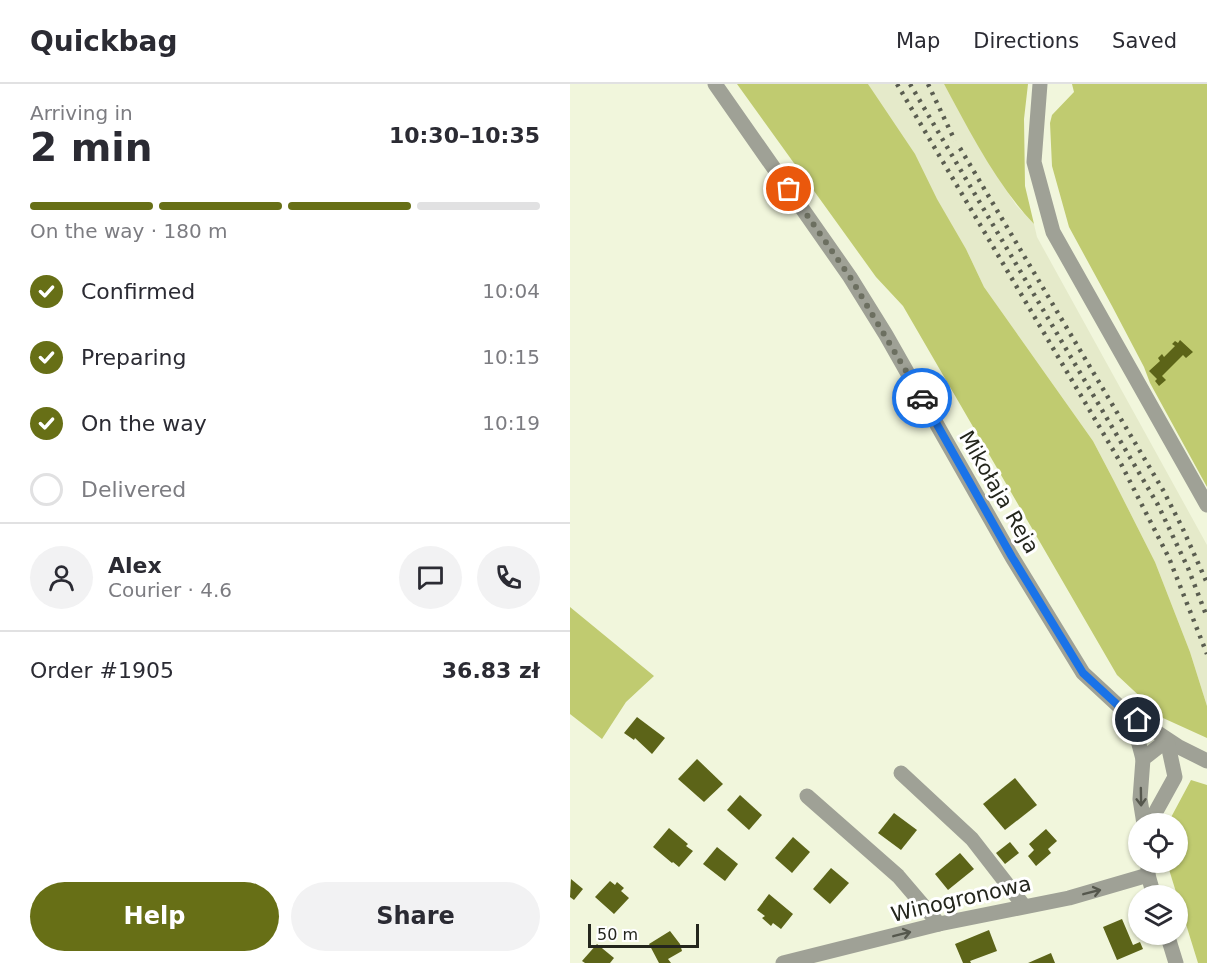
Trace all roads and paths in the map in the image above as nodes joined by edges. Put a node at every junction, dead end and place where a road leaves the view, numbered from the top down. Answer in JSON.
{"nodes":[{"id":1,"x":715,"y":84,"type":"edge"},
{"id":2,"x":1040,"y":84,"type":"edge"},
{"id":3,"x":1207,"y":505,"type":"edge"},
{"id":4,"x":1123,"y":710,"type":"junction"},
{"id":5,"x":1167,"y":740,"type":"junction"},
{"id":6,"x":1143,"y":759,"type":"junction"},
{"id":7,"x":1207,"y":761,"type":"edge"},
{"id":8,"x":901,"y":772,"type":"dead end"},
{"id":9,"x":1175,"y":777,"type":"junction"},
{"id":10,"x":807,"y":796,"type":"dead end"},
{"id":11,"x":1142,"y":813,"type":"edge"},
{"id":12,"x":1155,"y":813,"type":"edge"},
{"id":13,"x":1135,"y":873,"type":"edge"},
{"id":14,"x":1024,"y":906,"type":"junction"},
{"id":15,"x":939,"y":924,"type":"junction"},
{"id":16,"x":1170,"y":945,"type":"edge"},
{"id":17,"x":845,"y":955,"type":"edge"},
{"id":18,"x":783,"y":963,"type":"edge"},
{"id":19,"x":1176,"y":963,"type":"edge"}],
"edges":[{"from":1,"to":4,"type":"street","name":"Mikołaja Reja"},
{"from":2,"to":3,"type":"street"},
{"from":4,"to":5,"type":"street","name":"Mikołaja Reja"},
{"from":4,"to":6,"type":"street"},
{"from":5,"to":6,"type":"street"},
{"from":5,"to":7,"type":"street","name":"Mikołaja Reja"},
{"from":5,"to":9,"type":"street"},
{"from":6,"to":11,"type":"street","one_way":true},
{"from":7,"to":9,"type":"street"},
{"from":8,"to":14,"type":"street"},
{"from":9,"to":12,"type":"street"},
{"from":10,"to":15,"type":"street"},
{"from":14,"to":13,"type":"street","name":"Winogronowa","one_way":true},
{"from":14,"to":15,"type":"street","name":"Winogronowa"},
{"from":17,"to":15,"type":"street","name":"Winogronowa","one_way":true},
{"from":16,"to":19,"type":"street"},
{"from":17,"to":18,"type":"street","name":"Winogronowa"}]}
